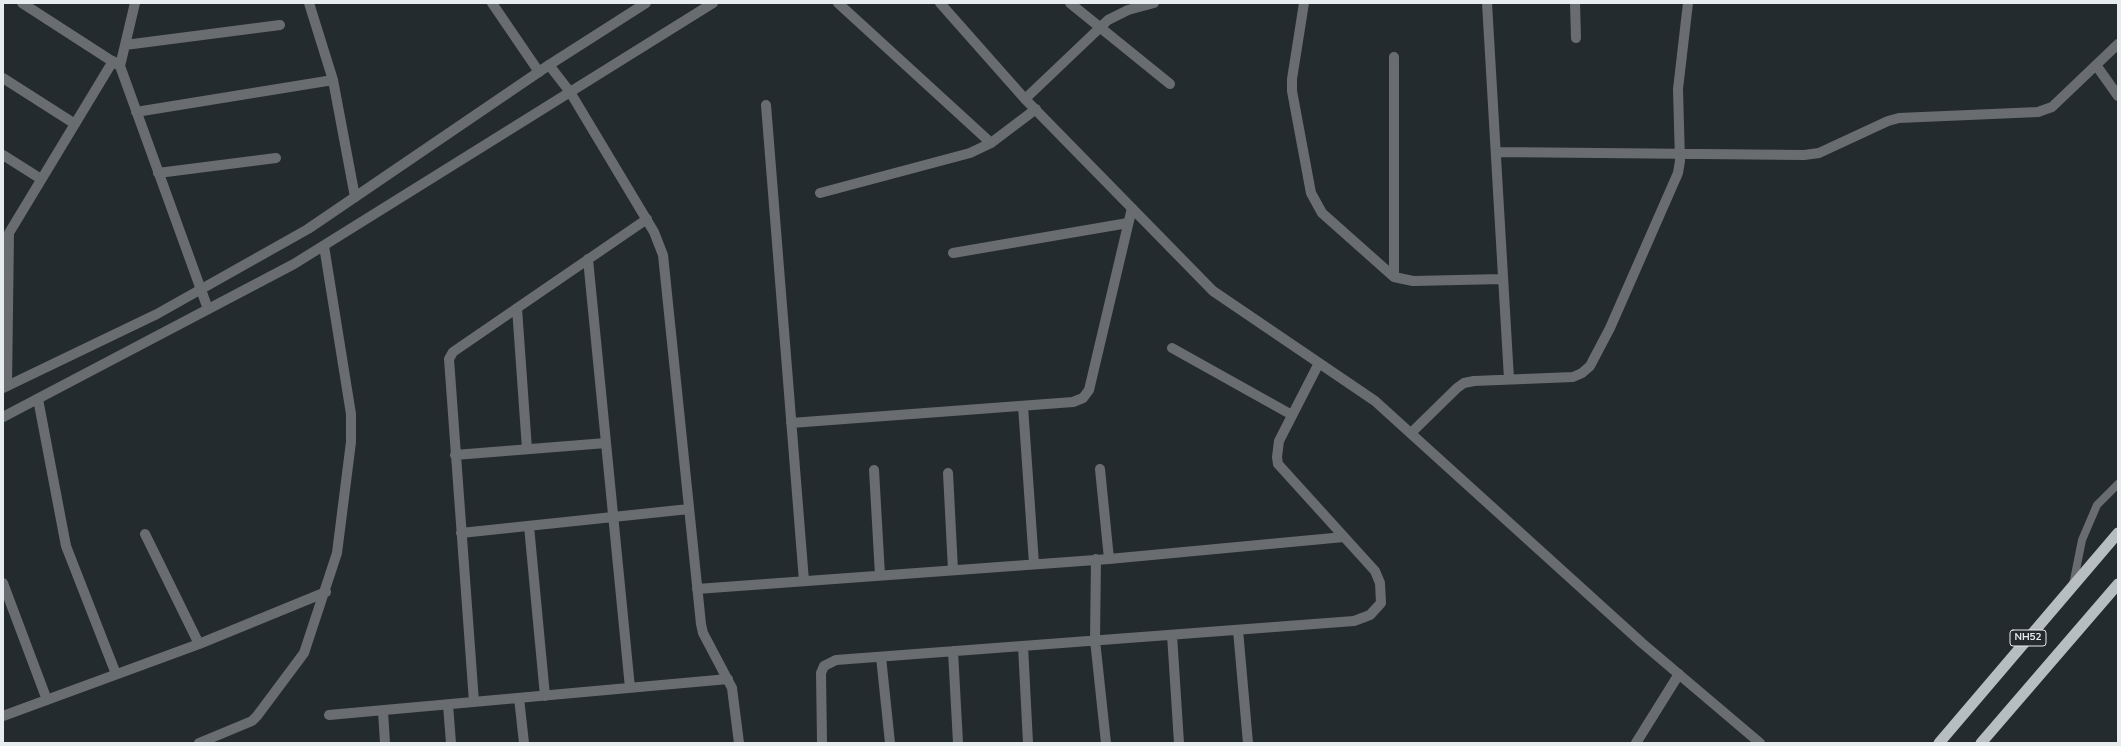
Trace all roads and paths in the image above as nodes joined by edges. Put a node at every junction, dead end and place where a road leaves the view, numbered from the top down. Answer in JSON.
{"nodes":[{"id":1,"x":22,"y":3,"type":"edge"},
{"id":2,"x":134,"y":3,"type":"edge"},
{"id":3,"x":309,"y":3,"type":"edge"},
{"id":4,"x":492,"y":3,"type":"edge"},
{"id":5,"x":646,"y":3,"type":"edge"},
{"id":6,"x":713,"y":3,"type":"edge"},
{"id":7,"x":838,"y":3,"type":"edge"},
{"id":8,"x":940,"y":3,"type":"edge"},
{"id":9,"x":1070,"y":3,"type":"edge"},
{"id":10,"x":1154,"y":3,"type":"edge"},
{"id":11,"x":1304,"y":3,"type":"edge"},
{"id":12,"x":1487,"y":3,"type":"edge"},
{"id":13,"x":1575,"y":3,"type":"edge"},
{"id":14,"x":1688,"y":3,"type":"edge"},
{"id":15,"x":1136,"y":5,"type":"edge"},
{"id":16,"x":280,"y":25,"type":"dead end"},
{"id":17,"x":1100,"y":28,"type":"junction"},
{"id":18,"x":1576,"y":38,"type":"dead end"},
{"id":19,"x":2118,"y":44,"type":"edge"},
{"id":20,"x":125,"y":45,"type":"junction"},
{"id":21,"x":1394,"y":57,"type":"dead end"},
{"id":22,"x":116,"y":63,"type":"junction"},
{"id":23,"x":549,"y":65,"type":"junction"},
{"id":24,"x":2096,"y":65,"type":"junction"},
{"id":25,"x":539,"y":72,"type":"junction"},
{"id":26,"x":3,"y":78,"type":"edge"},
{"id":27,"x":333,"y":80,"type":"junction"},
{"id":28,"x":1170,"y":84,"type":"dead end"},
{"id":29,"x":570,"y":92,"type":"junction"},
{"id":30,"x":2118,"y":96,"type":"edge"},
{"id":31,"x":1026,"y":99,"type":"junction"},
{"id":32,"x":766,"y":105,"type":"dead end"},
{"id":33,"x":1036,"y":109,"type":"junction"},
{"id":34,"x":136,"y":112,"type":"junction"},
{"id":35,"x":75,"y":124,"type":"junction"},
{"id":36,"x":991,"y":143,"type":"junction"},
{"id":37,"x":1496,"y":152,"type":"junction"},
{"id":38,"x":1679,"y":152,"type":"junction"},
{"id":39,"x":3,"y":155,"type":"edge"},
{"id":40,"x":276,"y":158,"type":"dead end"},
{"id":41,"x":158,"y":172,"type":"junction"},
{"id":42,"x":41,"y":179,"type":"junction"},
{"id":43,"x":820,"y":193,"type":"dead end"},
{"id":44,"x":355,"y":198,"type":"junction"},
{"id":45,"x":1132,"y":208,"type":"junction"},
{"id":46,"x":647,"y":219,"type":"junction"},
{"id":47,"x":1128,"y":224,"type":"junction"},
{"id":48,"x":6,"y":231,"type":"edge"},
{"id":49,"x":324,"y":246,"type":"junction"},
{"id":50,"x":953,"y":253,"type":"dead end"},
{"id":51,"x":588,"y":259,"type":"junction"},
{"id":52,"x":1394,"y":277,"type":"junction"},
{"id":53,"x":1503,"y":279,"type":"junction"},
{"id":54,"x":201,"y":289,"type":"junction"},
{"id":55,"x":516,"y":308,"type":"junction"},
{"id":56,"x":208,"y":309,"type":"junction"},
{"id":57,"x":1172,"y":348,"type":"dead end"},
{"id":58,"x":1319,"y":363,"type":"junction"},
{"id":59,"x":1509,"y":379,"type":"junction"},
{"id":60,"x":5,"y":387,"type":"edge"},
{"id":61,"x":38,"y":399,"type":"junction"},
{"id":62,"x":1023,"y":406,"type":"junction"},
{"id":63,"x":1292,"y":415,"type":"junction"},
{"id":64,"x":3,"y":417,"type":"edge"},
{"id":65,"x":791,"y":422,"type":"junction"},
{"id":66,"x":1411,"y":433,"type":"junction"},
{"id":67,"x":606,"y":443,"type":"junction"},
{"id":68,"x":527,"y":449,"type":"junction"},
{"id":69,"x":455,"y":455,"type":"junction"},
{"id":70,"x":1100,"y":469,"type":"dead end"},
{"id":71,"x":874,"y":470,"type":"dead end"},
{"id":72,"x":948,"y":473,"type":"dead end"},
{"id":73,"x":2118,"y":484,"type":"edge"},
{"id":74,"x":689,"y":509,"type":"junction"},
{"id":75,"x":613,"y":516,"type":"junction"},
{"id":76,"x":528,"y":526,"type":"junction"},
{"id":77,"x":461,"y":533,"type":"junction"},
{"id":78,"x":2118,"y":533,"type":"edge"},
{"id":79,"x":145,"y":534,"type":"dead end"},
{"id":80,"x":1344,"y":537,"type":"junction"},
{"id":81,"x":1109,"y":558,"type":"junction"},
{"id":82,"x":1096,"y":559,"type":"junction"},
{"id":83,"x":1034,"y":564,"type":"junction"},
{"id":84,"x":953,"y":570,"type":"junction"},
{"id":85,"x":880,"y":575,"type":"junction"},
{"id":86,"x":804,"y":581,"type":"junction"},
{"id":87,"x":3,"y":583,"type":"edge"},
{"id":88,"x":2118,"y":584,"type":"edge"},
{"id":89,"x":2073,"y":586,"type":"junction"},
{"id":90,"x":697,"y":589,"type":"junction"},
{"id":91,"x":326,"y":592,"type":"junction"},
{"id":92,"x":1238,"y":630,"type":"junction"},
{"id":93,"x":1172,"y":635,"type":"junction"},
{"id":94,"x":1095,"y":640,"type":"junction"},
{"id":95,"x":198,"y":644,"type":"junction"},
{"id":96,"x":1023,"y":646,"type":"junction"},
{"id":97,"x":953,"y":651,"type":"junction"},
{"id":98,"x":881,"y":657,"type":"junction"},
{"id":99,"x":116,"y":674,"type":"junction"},
{"id":100,"x":1679,"y":674,"type":"junction"},
{"id":101,"x":728,"y":678,"type":"junction"},
{"id":102,"x":630,"y":688,"type":"junction"},
{"id":103,"x":544,"y":696,"type":"junction"},
{"id":104,"x":519,"y":698,"type":"junction"},
{"id":105,"x":47,"y":700,"type":"junction"},
{"id":106,"x":474,"y":702,"type":"junction"},
{"id":107,"x":448,"y":705,"type":"junction"},
{"id":108,"x":382,"y":711,"type":"junction"},
{"id":109,"x":329,"y":715,"type":"dead end"},
{"id":110,"x":3,"y":716,"type":"edge"},
{"id":111,"x":204,"y":742,"type":"edge"},
{"id":112,"x":385,"y":743,"type":"edge"},
{"id":113,"x":452,"y":743,"type":"edge"},
{"id":114,"x":524,"y":743,"type":"edge"},
{"id":115,"x":739,"y":743,"type":"edge"},
{"id":116,"x":822,"y":743,"type":"edge"},
{"id":117,"x":890,"y":743,"type":"edge"},
{"id":118,"x":958,"y":743,"type":"edge"},
{"id":119,"x":1028,"y":743,"type":"edge"},
{"id":120,"x":1106,"y":743,"type":"edge"},
{"id":121,"x":1179,"y":743,"type":"edge"},
{"id":122,"x":1248,"y":743,"type":"edge"},
{"id":123,"x":1636,"y":743,"type":"edge"},
{"id":124,"x":1760,"y":743,"type":"edge"},
{"id":125,"x":1939,"y":743,"type":"edge"},
{"id":126,"x":1981,"y":743,"type":"edge"}],
"edges":[{"from":1,"to":22,"type":"street"},
{"from":2,"to":20,"type":"street"},
{"from":3,"to":27,"type":"street"},
{"from":4,"to":25,"type":"street"},
{"from":5,"to":23,"type":"street"},
{"from":6,"to":29,"type":"street"},
{"from":7,"to":36,"type":"street"},
{"from":8,"to":31,"type":"street"},
{"from":9,"to":17,"type":"street"},
{"from":10,"to":15,"type":"street"},
{"from":11,"to":52,"type":"street"},
{"from":12,"to":37,"type":"street"},
{"from":13,"to":18,"type":"street"},
{"from":14,"to":38,"type":"street"},
{"from":15,"to":17,"type":"street"},
{"from":16,"to":20,"type":"street"},
{"from":17,"to":28,"type":"street"},
{"from":17,"to":31,"type":"street"},
{"from":19,"to":24,"type":"street"},
{"from":20,"to":22,"type":"street"},
{"from":21,"to":52,"type":"street"},
{"from":22,"to":34,"type":"street"},
{"from":22,"to":35,"type":"street"},
{"from":23,"to":25,"type":"street"},
{"from":23,"to":29,"type":"street"},
{"from":24,"to":30,"type":"street"},
{"from":24,"to":38,"type":"street"},
{"from":25,"to":44,"type":"street"},
{"from":26,"to":35,"type":"street"},
{"from":27,"to":34,"type":"street"},
{"from":27,"to":44,"type":"street"},
{"from":29,"to":46,"type":"street"},
{"from":29,"to":49,"type":"street"},
{"from":31,"to":33,"type":"street"},
{"from":32,"to":65,"type":"street"},
{"from":33,"to":36,"type":"street"},
{"from":33,"to":45,"type":"street"},
{"from":34,"to":41,"type":"street"},
{"from":35,"to":42,"type":"street"},
{"from":36,"to":43,"type":"street"},
{"from":37,"to":38,"type":"street"},
{"from":37,"to":53,"type":"street"},
{"from":38,"to":59,"type":"street"},
{"from":39,"to":42,"type":"street"},
{"from":40,"to":41,"type":"street"},
{"from":41,"to":54,"type":"street"},
{"from":42,"to":48,"type":"street"},
{"from":44,"to":54,"type":"street"},
{"from":45,"to":47,"type":"street"},
{"from":45,"to":58,"type":"street"},
{"from":46,"to":51,"type":"street"},
{"from":46,"to":74,"type":"street"},
{"from":47,"to":50,"type":"street"},
{"from":47,"to":62,"type":"street"},
{"from":48,"to":60,"type":"street"},
{"from":49,"to":56,"type":"street"},
{"from":49,"to":91,"type":"street"},
{"from":51,"to":55,"type":"street"},
{"from":51,"to":67,"type":"street"},
{"from":52,"to":53,"type":"street"},
{"from":53,"to":59,"type":"street"},
{"from":54,"to":56,"type":"street"},
{"from":54,"to":60,"type":"street"},
{"from":55,"to":68,"type":"street"},
{"from":55,"to":69,"type":"street"},
{"from":56,"to":61,"type":"street"},
{"from":57,"to":63,"type":"street"},
{"from":58,"to":63,"type":"street"},
{"from":58,"to":66,"type":"street"},
{"from":59,"to":66,"type":"street"},
{"from":61,"to":64,"type":"street"},
{"from":61,"to":99,"type":"street"},
{"from":62,"to":65,"type":"street"},
{"from":62,"to":83,"type":"street"},
{"from":63,"to":80,"type":"street"},
{"from":65,"to":86,"type":"street"},
{"from":66,"to":100,"type":"street"},
{"from":67,"to":68,"type":"street"},
{"from":67,"to":75,"type":"street"},
{"from":68,"to":69,"type":"street"},
{"from":69,"to":77,"type":"street"},
{"from":70,"to":81,"type":"street"},
{"from":71,"to":85,"type":"street"},
{"from":72,"to":84,"type":"street"},
{"from":73,"to":89,"type":"lane"},
{"from":74,"to":75,"type":"street"},
{"from":74,"to":90,"type":"street"},
{"from":75,"to":76,"type":"street"},
{"from":75,"to":102,"type":"street"},
{"from":76,"to":77,"type":"street"},
{"from":76,"to":103,"type":"street"},
{"from":77,"to":106,"type":"street"},
{"from":78,"to":89,"type":"highway","number":"NH52"},
{"from":79,"to":95,"type":"street"},
{"from":80,"to":81,"type":"street"},
{"from":80,"to":92,"type":"street"},
{"from":81,"to":82,"type":"street"},
{"from":82,"to":83,"type":"street"},
{"from":82,"to":94,"type":"street"},
{"from":83,"to":84,"type":"street"},
{"from":84,"to":85,"type":"street"},
{"from":85,"to":86,"type":"street"},
{"from":86,"to":90,"type":"street"},
{"from":87,"to":105,"type":"street"},
{"from":88,"to":126,"type":"highway","number":"NH52"},
{"from":89,"to":125,"type":"highway","number":"NH52"},
{"from":90,"to":101,"type":"street"},
{"from":91,"to":95,"type":"street"},
{"from":91,"to":111,"type":"street"},
{"from":92,"to":93,"type":"street"},
{"from":92,"to":122,"type":"street"},
{"from":93,"to":94,"type":"street"},
{"from":93,"to":121,"type":"street"},
{"from":94,"to":96,"type":"street"},
{"from":94,"to":120,"type":"street"},
{"from":95,"to":99,"type":"street"},
{"from":96,"to":97,"type":"street"},
{"from":96,"to":119,"type":"street"},
{"from":97,"to":98,"type":"street"},
{"from":97,"to":118,"type":"street"},
{"from":98,"to":116,"type":"street"},
{"from":98,"to":117,"type":"street"},
{"from":99,"to":105,"type":"street"},
{"from":100,"to":123,"type":"street"},
{"from":100,"to":124,"type":"street"},
{"from":101,"to":102,"type":"street"},
{"from":101,"to":115,"type":"street"},
{"from":102,"to":103,"type":"street"},
{"from":103,"to":104,"type":"street"},
{"from":104,"to":106,"type":"street"},
{"from":104,"to":114,"type":"street"},
{"from":105,"to":110,"type":"street"},
{"from":106,"to":107,"type":"street"},
{"from":107,"to":108,"type":"street"},
{"from":107,"to":113,"type":"street"},
{"from":108,"to":109,"type":"street"},
{"from":108,"to":112,"type":"street"}]}
